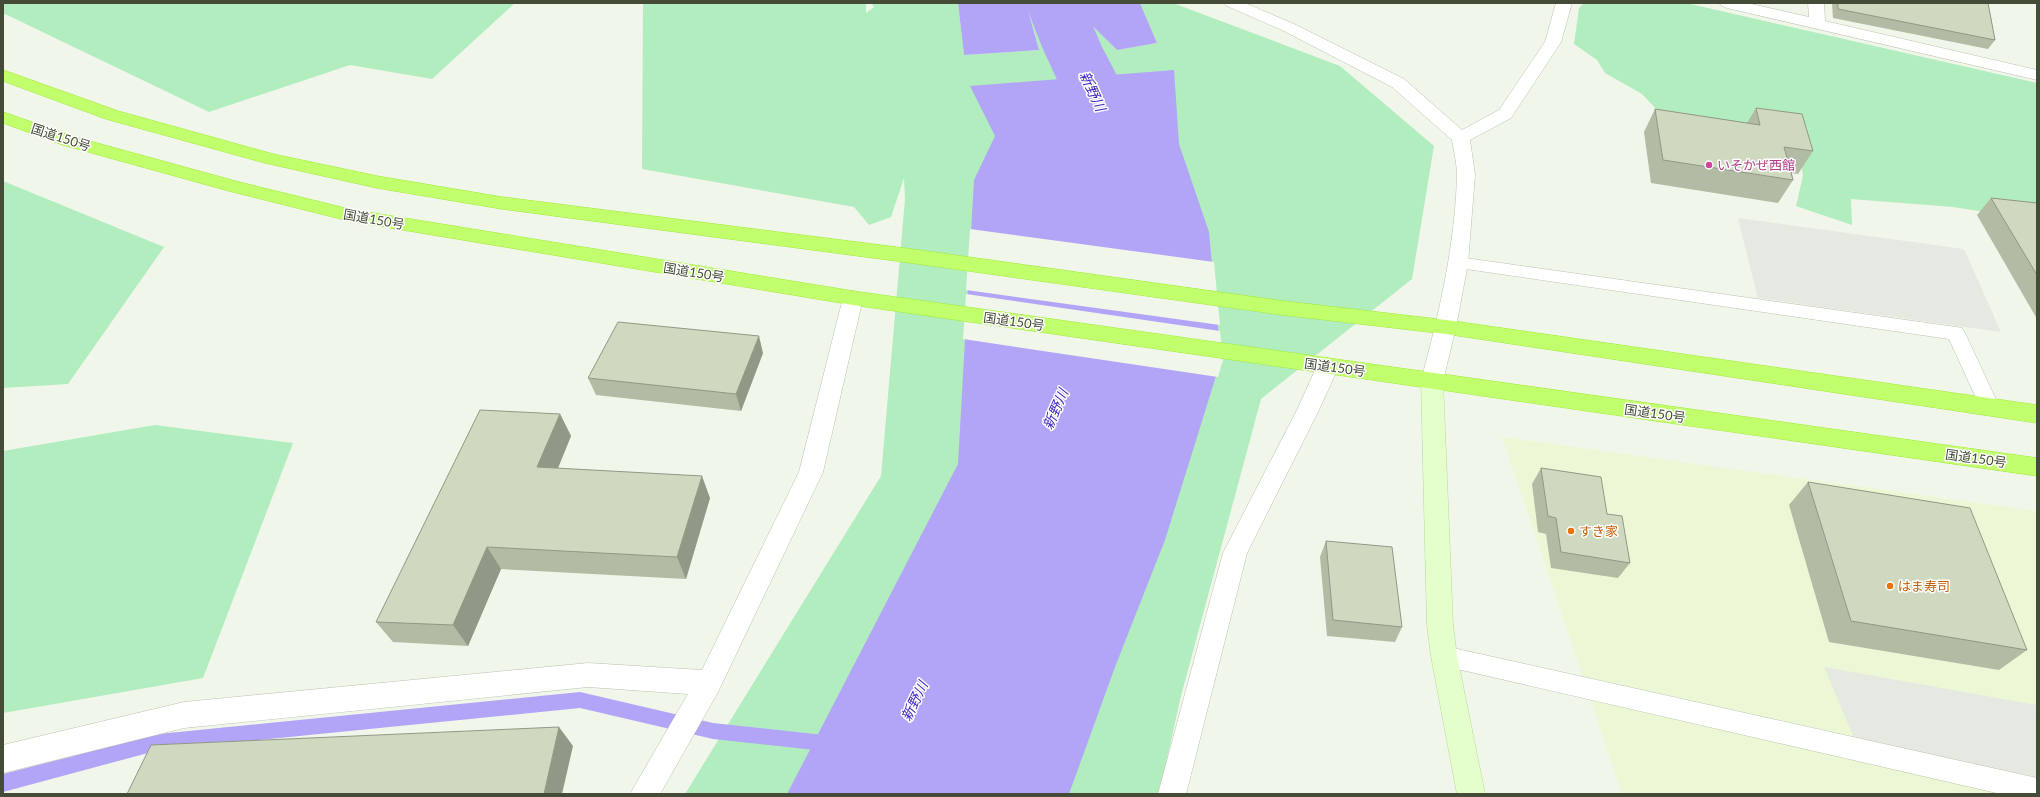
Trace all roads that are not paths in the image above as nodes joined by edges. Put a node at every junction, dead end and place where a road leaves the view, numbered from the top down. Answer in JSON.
{"nodes":[{"id":1,"x":1232,"y":3,"type":"edge"},
{"id":2,"x":1564,"y":3,"type":"edge"},
{"id":3,"x":1727,"y":3,"type":"edge"},
{"id":4,"x":1816,"y":3,"type":"edge"},
{"id":5,"x":1817,"y":24,"type":"junction"},
{"id":6,"x":3,"y":74,"type":"edge"},
{"id":7,"x":2037,"y":75,"type":"edge"},
{"id":8,"x":3,"y":117,"type":"edge"},
{"id":9,"x":1461,"y":138,"type":"junction"},
{"id":10,"x":1458,"y":263,"type":"junction"},
{"id":11,"x":853,"y":298,"type":"junction"},
{"id":12,"x":1446,"y":328,"type":"junction"},
{"id":13,"x":1328,"y":366,"type":"junction"},
{"id":14,"x":1432,"y":381,"type":"junction"},
{"id":15,"x":1990,"y":408,"type":"junction"},
{"id":16,"x":2037,"y":414,"type":"edge"},
{"id":17,"x":2037,"y":467,"type":"edge"},
{"id":18,"x":1444,"y":656,"type":"junction"},
{"id":19,"x":709,"y":683,"type":"junction"},
{"id":20,"x":3,"y":759,"type":"edge"},
{"id":21,"x":2037,"y":790,"type":"edge"},
{"id":22,"x":644,"y":794,"type":"edge"},
{"id":23,"x":1172,"y":794,"type":"edge"},
{"id":24,"x":1471,"y":794,"type":"edge"}],
"edges":[{"from":1,"to":9,"type":"street"},
{"from":2,"to":9,"type":"street"},
{"from":3,"to":5,"type":"street"},
{"from":4,"to":5,"type":"street"},
{"from":5,"to":7,"type":"street"},
{"from":6,"to":12,"type":"highway"},
{"from":8,"to":11,"type":"highway","name":"国道150号"},
{"from":9,"to":10,"type":"street"},
{"from":10,"to":12,"type":"street"},
{"from":10,"to":15,"type":"lane"},
{"from":11,"to":13,"type":"highway","name":"国道150号"},
{"from":11,"to":19,"type":"street"},
{"from":12,"to":14,"type":"street"},
{"from":12,"to":15,"type":"highway"},
{"from":13,"to":14,"type":"highway","name":"国道150号"},
{"from":13,"to":23,"type":"street"},
{"from":14,"to":17,"type":"highway","name":"国道150号"},
{"from":14,"to":18,"type":"street"},
{"from":15,"to":16,"type":"highway"},
{"from":18,"to":21,"type":"lane"},
{"from":18,"to":24,"type":"street"},
{"from":19,"to":20,"type":"street"},
{"from":19,"to":22,"type":"street"}]}
